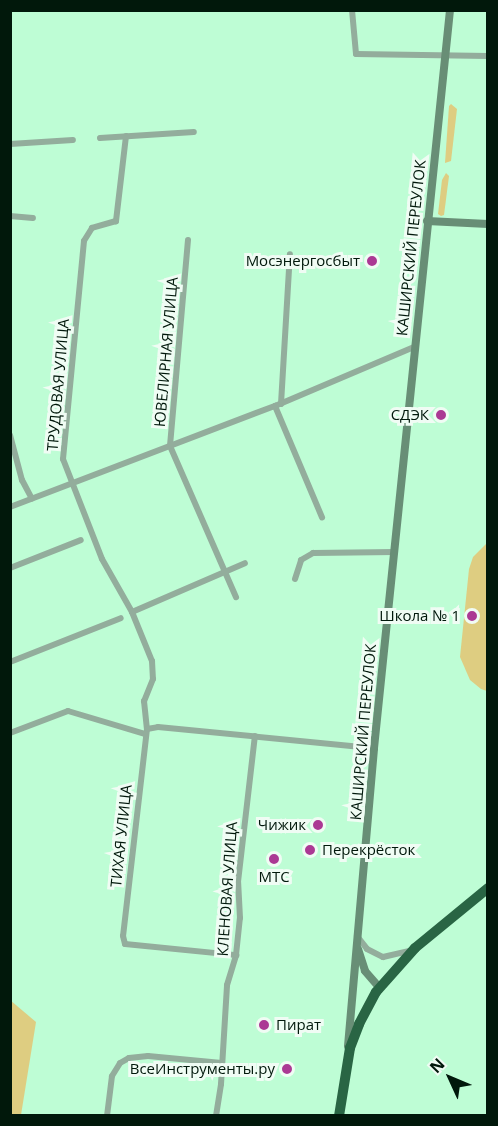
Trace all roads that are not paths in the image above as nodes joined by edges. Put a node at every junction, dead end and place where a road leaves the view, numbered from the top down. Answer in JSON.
{"nodes":[{"id":1,"x":352,"y":10,"type":"edge"},
{"id":2,"x":450,"y":10,"type":"edge"},
{"id":3,"x":446,"y":55,"type":"junction"},
{"id":4,"x":488,"y":56,"type":"edge"},
{"id":5,"x":194,"y":132,"type":"dead end"},
{"id":6,"x":126,"y":136,"type":"junction"},
{"id":7,"x":100,"y":138,"type":"dead end"},
{"id":8,"x":73,"y":140,"type":"dead end"},
{"id":9,"x":10,"y":144,"type":"edge"},
{"id":10,"x":10,"y":216,"type":"edge"},
{"id":11,"x":33,"y":218,"type":"dead end"},
{"id":12,"x":427,"y":222,"type":"junction"},
{"id":13,"x":488,"y":224,"type":"edge"},
{"id":14,"x":188,"y":240,"type":"dead end"},
{"id":15,"x":290,"y":254,"type":"dead end"},
{"id":16,"x":414,"y":347,"type":"junction"},
{"id":17,"x":278,"y":405,"type":"junction"},
{"id":18,"x":10,"y":435,"type":"edge"},
{"id":19,"x":170,"y":446,"type":"junction"},
{"id":20,"x":71,"y":484,"type":"junction"},
{"id":21,"x":32,"y":499,"type":"junction"},
{"id":22,"x":10,"y":507,"type":"edge"},
{"id":23,"x":322,"y":517,"type":"dead end"},
{"id":24,"x":81,"y":540,"type":"dead end"},
{"id":25,"x":394,"y":552,"type":"junction"},
{"id":26,"x":245,"y":563,"type":"dead end"},
{"id":27,"x":10,"y":568,"type":"edge"},
{"id":28,"x":224,"y":572,"type":"junction"},
{"id":29,"x":295,"y":579,"type":"dead end"},
{"id":30,"x":236,"y":597,"type":"dead end"},
{"id":31,"x":132,"y":612,"type":"junction"},
{"id":32,"x":121,"y":618,"type":"dead end"},
{"id":33,"x":152,"y":661,"type":"joint"},
{"id":34,"x":10,"y":662,"type":"edge"},
{"id":35,"x":146,"y":732,"type":"junction"},
{"id":36,"x":10,"y":733,"type":"edge"},
{"id":37,"x":255,"y":736,"type":"junction"},
{"id":38,"x":374,"y":748,"type":"junction"},
{"id":39,"x":488,"y":888,"type":"edge"},
{"id":40,"x":357,"y":936,"type":"junction"},
{"id":41,"x":415,"y":948,"type":"junction"},
{"id":42,"x":236,"y":956,"type":"junction"},
{"id":43,"x":379,"y":987,"type":"junction"},
{"id":44,"x":347,"y":1062,"type":"junction"},
{"id":45,"x":222,"y":1063,"type":"junction"},
{"id":46,"x":107,"y":1116,"type":"edge"},
{"id":47,"x":216,"y":1116,"type":"edge"},
{"id":48,"x":339,"y":1116,"type":"edge"}],
"edges":[{"from":1,"to":3,"type":"street"},
{"from":2,"to":3,"type":"main road","name":"КАШИРСКИЙ ПЕРЕУЛОК"},
{"from":3,"to":4,"type":"street"},
{"from":3,"to":12,"type":"main road","name":"КАШИРСКИЙ ПЕРЕУЛОК"},
{"from":5,"to":6,"type":"street"},
{"from":6,"to":7,"type":"street"},
{"from":6,"to":20,"type":"street","name":"ТРУДОВАЯ УЛИЦА"},
{"from":8,"to":9,"type":"street"},
{"from":10,"to":11,"type":"street"},
{"from":12,"to":13,"type":"main road"},
{"from":12,"to":16,"type":"main road","name":"КАШИРСКИЙ ПЕРЕУЛОК"},
{"from":14,"to":19,"type":"street","name":"ЮВЕЛИРНАЯ УЛИЦА"},
{"from":15,"to":17,"type":"street"},
{"from":16,"to":17,"type":"street"},
{"from":16,"to":25,"type":"main road","name":"КАШИРСКИЙ ПЕРЕУЛОК"},
{"from":17,"to":19,"type":"street"},
{"from":17,"to":23,"type":"street"},
{"from":18,"to":21,"type":"street"},
{"from":19,"to":20,"type":"street"},
{"from":19,"to":28,"type":"street","name":"ЮВЕЛИРНАЯ УЛИЦА"},
{"from":20,"to":21,"type":"street"},
{"from":20,"to":31,"type":"street","name":"ТРУДОВАЯ УЛИЦА"},
{"from":21,"to":22,"type":"street"},
{"from":24,"to":27,"type":"street"},
{"from":25,"to":29,"type":"street"},
{"from":25,"to":38,"type":"main road","name":"КАШИРСКИЙ ПЕРЕУЛОК"},
{"from":26,"to":28,"type":"street"},
{"from":28,"to":30,"type":"street","name":"ЮВЕЛИРНАЯ УЛИЦА"},
{"from":28,"to":31,"type":"street"},
{"from":31,"to":33,"type":"street","name":"ТРУДОВАЯ УЛИЦА"},
{"from":32,"to":34,"type":"street"},
{"from":33,"to":35,"type":"street","name":"ТИХАЯ УЛИЦА"},
{"from":35,"to":36,"type":"street"},
{"from":35,"to":37,"type":"street"},
{"from":35,"to":42,"type":"street","name":"ТИХАЯ УЛИЦА"},
{"from":37,"to":38,"type":"street"},
{"from":37,"to":42,"type":"street","name":"КЛЕНОВАЯ УЛИЦА"},
{"from":38,"to":40,"type":"main road","name":"КАШИРСКИЙ ПЕРЕУЛОК"},
{"from":39,"to":41,"type":"highway"},
{"from":40,"to":41,"type":"street"},
{"from":40,"to":43,"type":"main road"},
{"from":40,"to":44,"type":"main road","name":"КАШИРСКИЙ ПЕРЕУЛОК"},
{"from":41,"to":43,"type":"highway"},
{"from":42,"to":45,"type":"street","name":"КЛЕНОВАЯ УЛИЦА"},
{"from":43,"to":44,"type":"highway"},
{"from":44,"to":48,"type":"highway"},
{"from":45,"to":46,"type":"street"},
{"from":45,"to":47,"type":"street","name":"КЛЕНОВАЯ УЛИЦА"}]}
